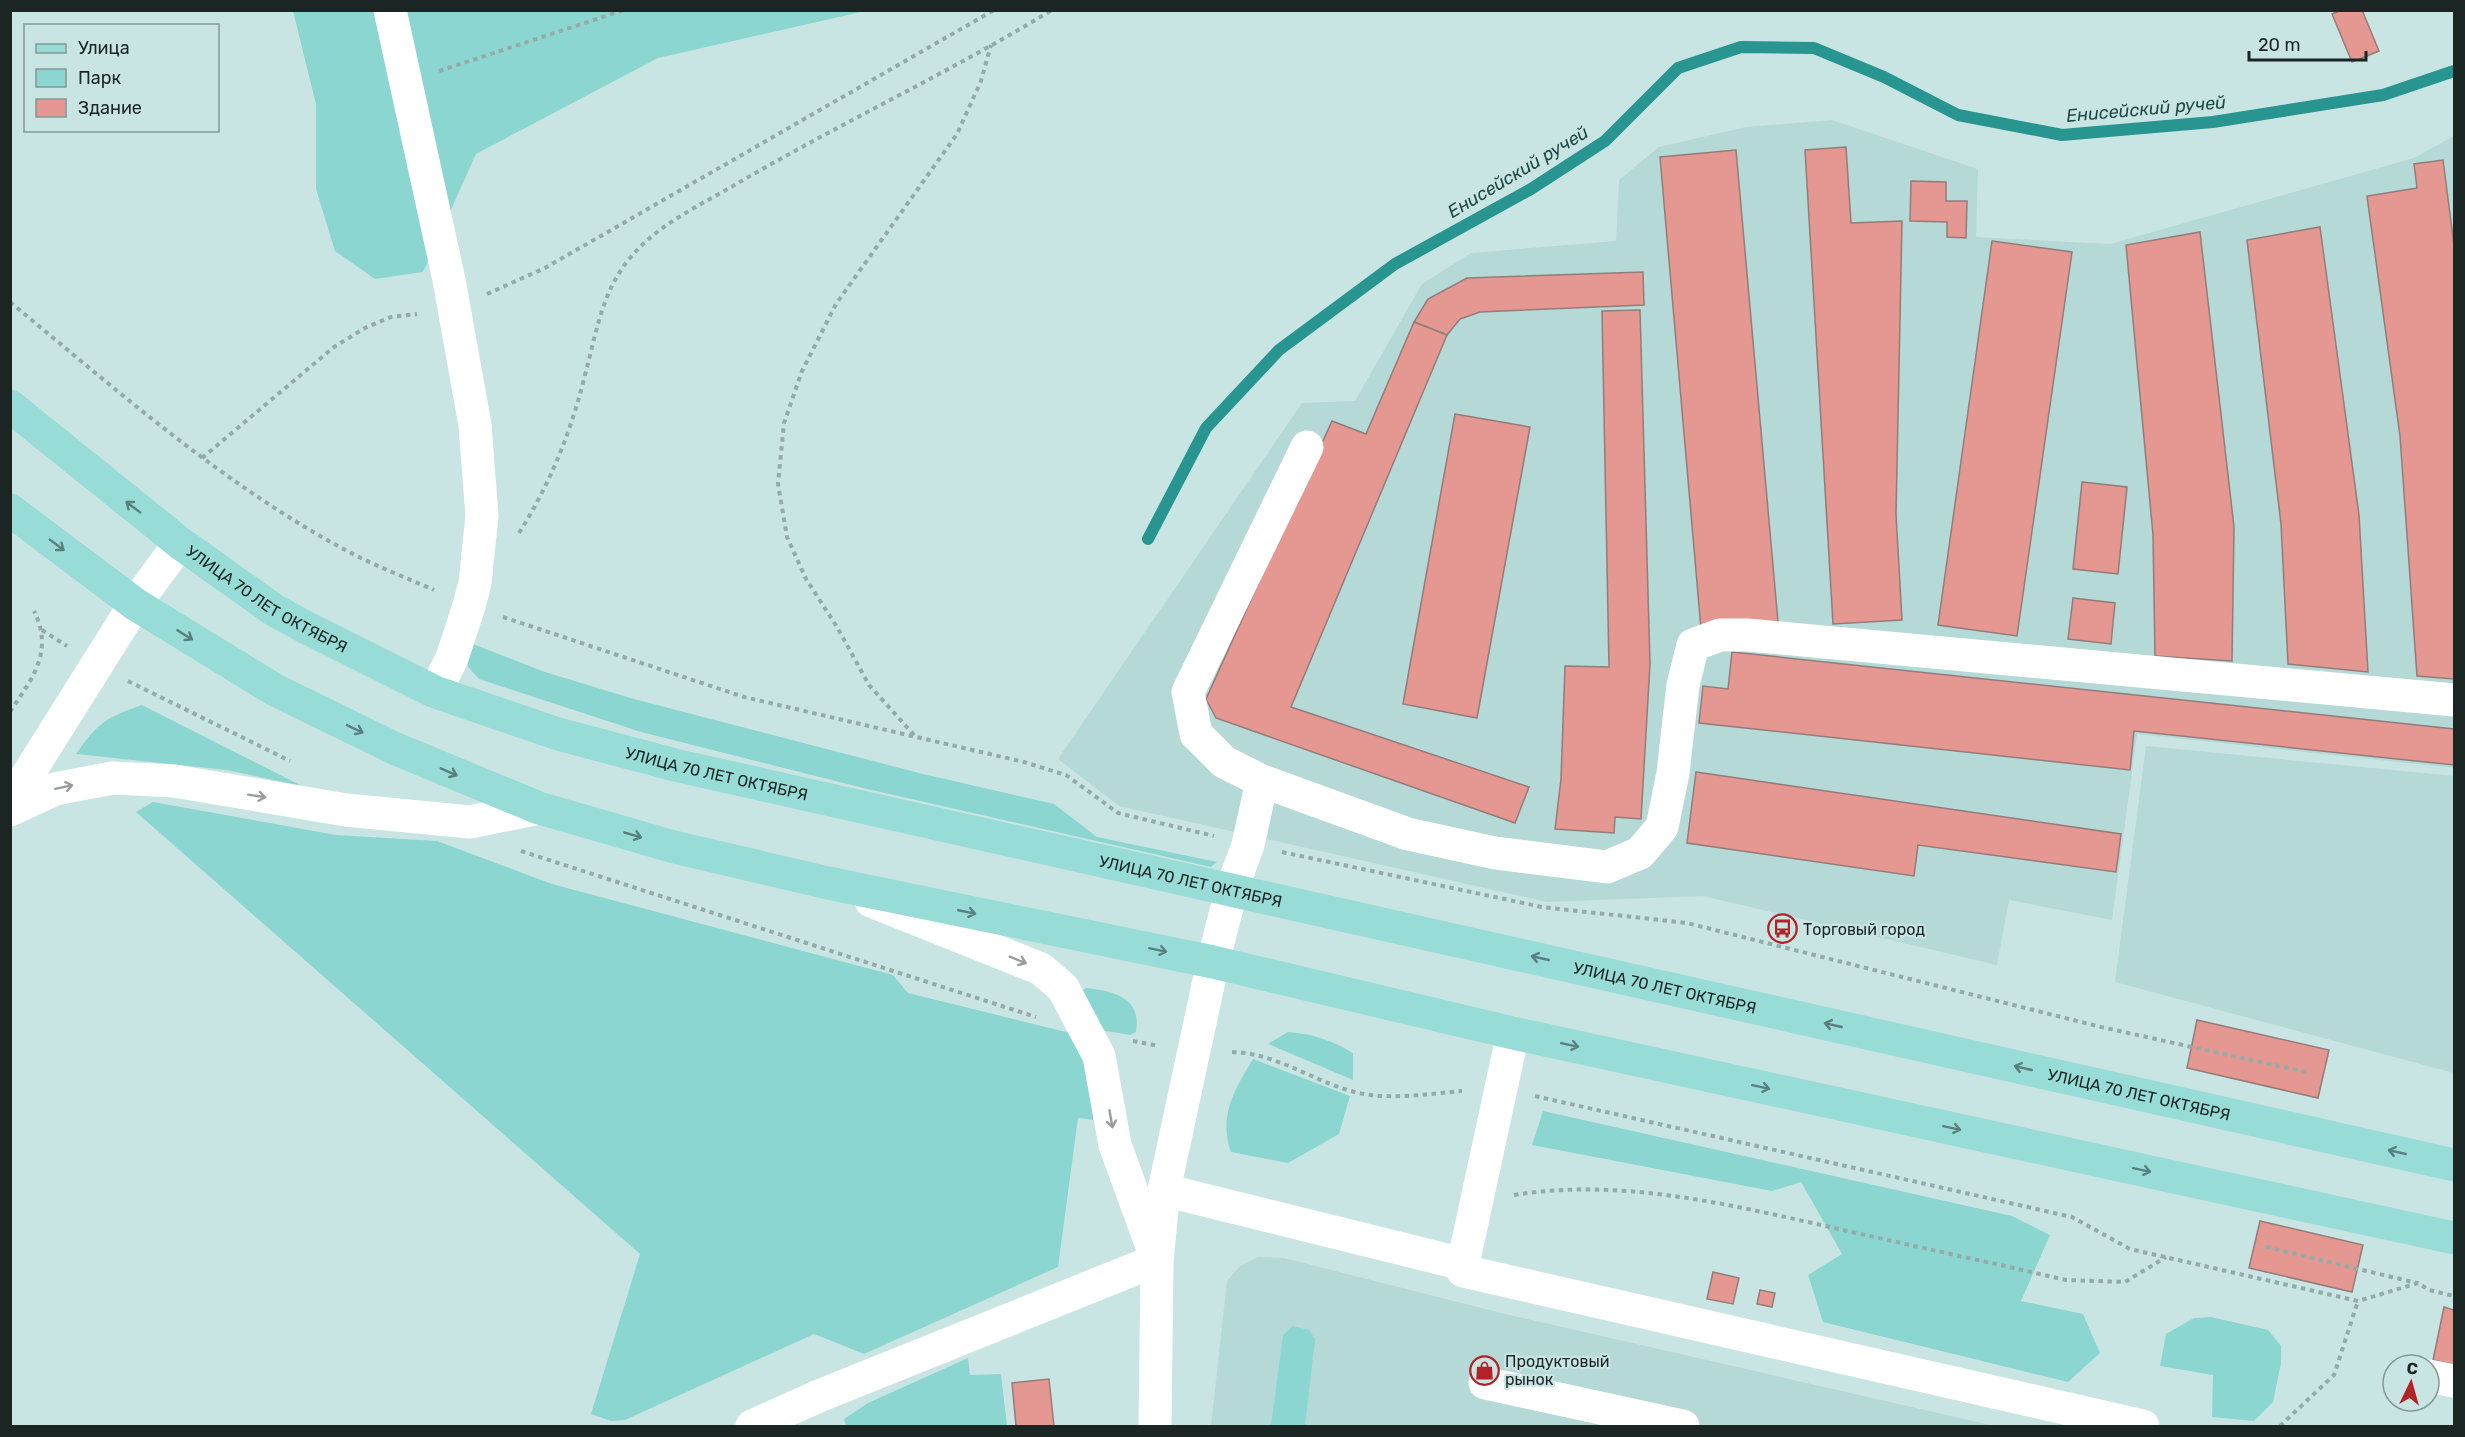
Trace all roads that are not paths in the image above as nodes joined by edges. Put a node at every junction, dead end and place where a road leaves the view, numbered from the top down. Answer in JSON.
{"nodes":[{"id":1,"x":390,"y":10,"type":"edge"},
{"id":2,"x":10,"y":406,"type":"edge"},
{"id":3,"x":1307,"y":447,"type":"dead end"},
{"id":4,"x":10,"y":510,"type":"edge"},
{"id":5,"x":180,"y":543,"type":"junction"},
{"id":6,"x":135,"y":604,"type":"junction"},
{"id":7,"x":435,"y":692,"type":"junction"},
{"id":8,"x":2454,"y":700,"type":"edge"},
{"id":9,"x":1262,"y":781,"type":"junction"},
{"id":10,"x":10,"y":803,"type":"edge"},
{"id":11,"x":539,"y":808,"type":"junction"},
{"id":12,"x":10,"y":810,"type":"edge"},
{"id":13,"x":828,"y":883,"type":"junction"},
{"id":14,"x":1232,"y":888,"type":"junction"},
{"id":15,"x":1213,"y":962,"type":"junction"},
{"id":16,"x":1513,"y":1033,"type":"junction"},
{"id":17,"x":2454,"y":1165,"type":"edge"},
{"id":18,"x":1164,"y":1190,"type":"junction"},
{"id":19,"x":2454,"y":1238,"type":"edge"},
{"id":20,"x":1157,"y":1260,"type":"junction"},
{"id":21,"x":1463,"y":1271,"type":"dead end"},
{"id":22,"x":1485,"y":1383,"type":"dead end"},
{"id":23,"x":760,"y":1425,"type":"edge"},
{"id":24,"x":1155,"y":1426,"type":"edge"},
{"id":25,"x":1683,"y":1426,"type":"edge"},
{"id":26,"x":2143,"y":1426,"type":"edge"}],
"edges":[{"from":1,"to":7,"type":"street"},
{"from":5,"to":2,"type":"main road","name":"УЛИЦА 70 ЛЕТ ОКТЯБРЯ","one_way":true},
{"from":3,"to":9,"type":"street"},
{"from":4,"to":6,"type":"main road","one_way":true},
{"from":5,"to":6,"type":"street"},
{"from":5,"to":7,"type":"main road","name":"УЛИЦА 70 ЛЕТ ОКТЯБРЯ"},
{"from":6,"to":10,"type":"street"},
{"from":6,"to":11,"type":"main road","one_way":true},
{"from":7,"to":14,"type":"main road","name":"УЛИЦА 70 ЛЕТ ОКТЯБРЯ"},
{"from":8,"to":9,"type":"street"},
{"from":9,"to":14,"type":"street"},
{"from":12,"to":11,"type":"street","one_way":true},
{"from":11,"to":13,"type":"main road","one_way":true},
{"from":13,"to":15,"type":"main road","one_way":true},
{"from":13,"to":20,"type":"street","one_way":true},
{"from":14,"to":15,"type":"street"},
{"from":17,"to":14,"type":"main road","name":"УЛИЦА 70 ЛЕТ ОКТЯБРЯ","one_way":true},
{"from":15,"to":16,"type":"main road"},
{"from":15,"to":18,"type":"street"},
{"from":16,"to":18,"type":"street"},
{"from":16,"to":19,"type":"main road","one_way":true},
{"from":18,"to":20,"type":"street"},
{"from":20,"to":23,"type":"street"},
{"from":20,"to":24,"type":"street"},
{"from":21,"to":26,"type":"street"},
{"from":22,"to":25,"type":"street"}]}
